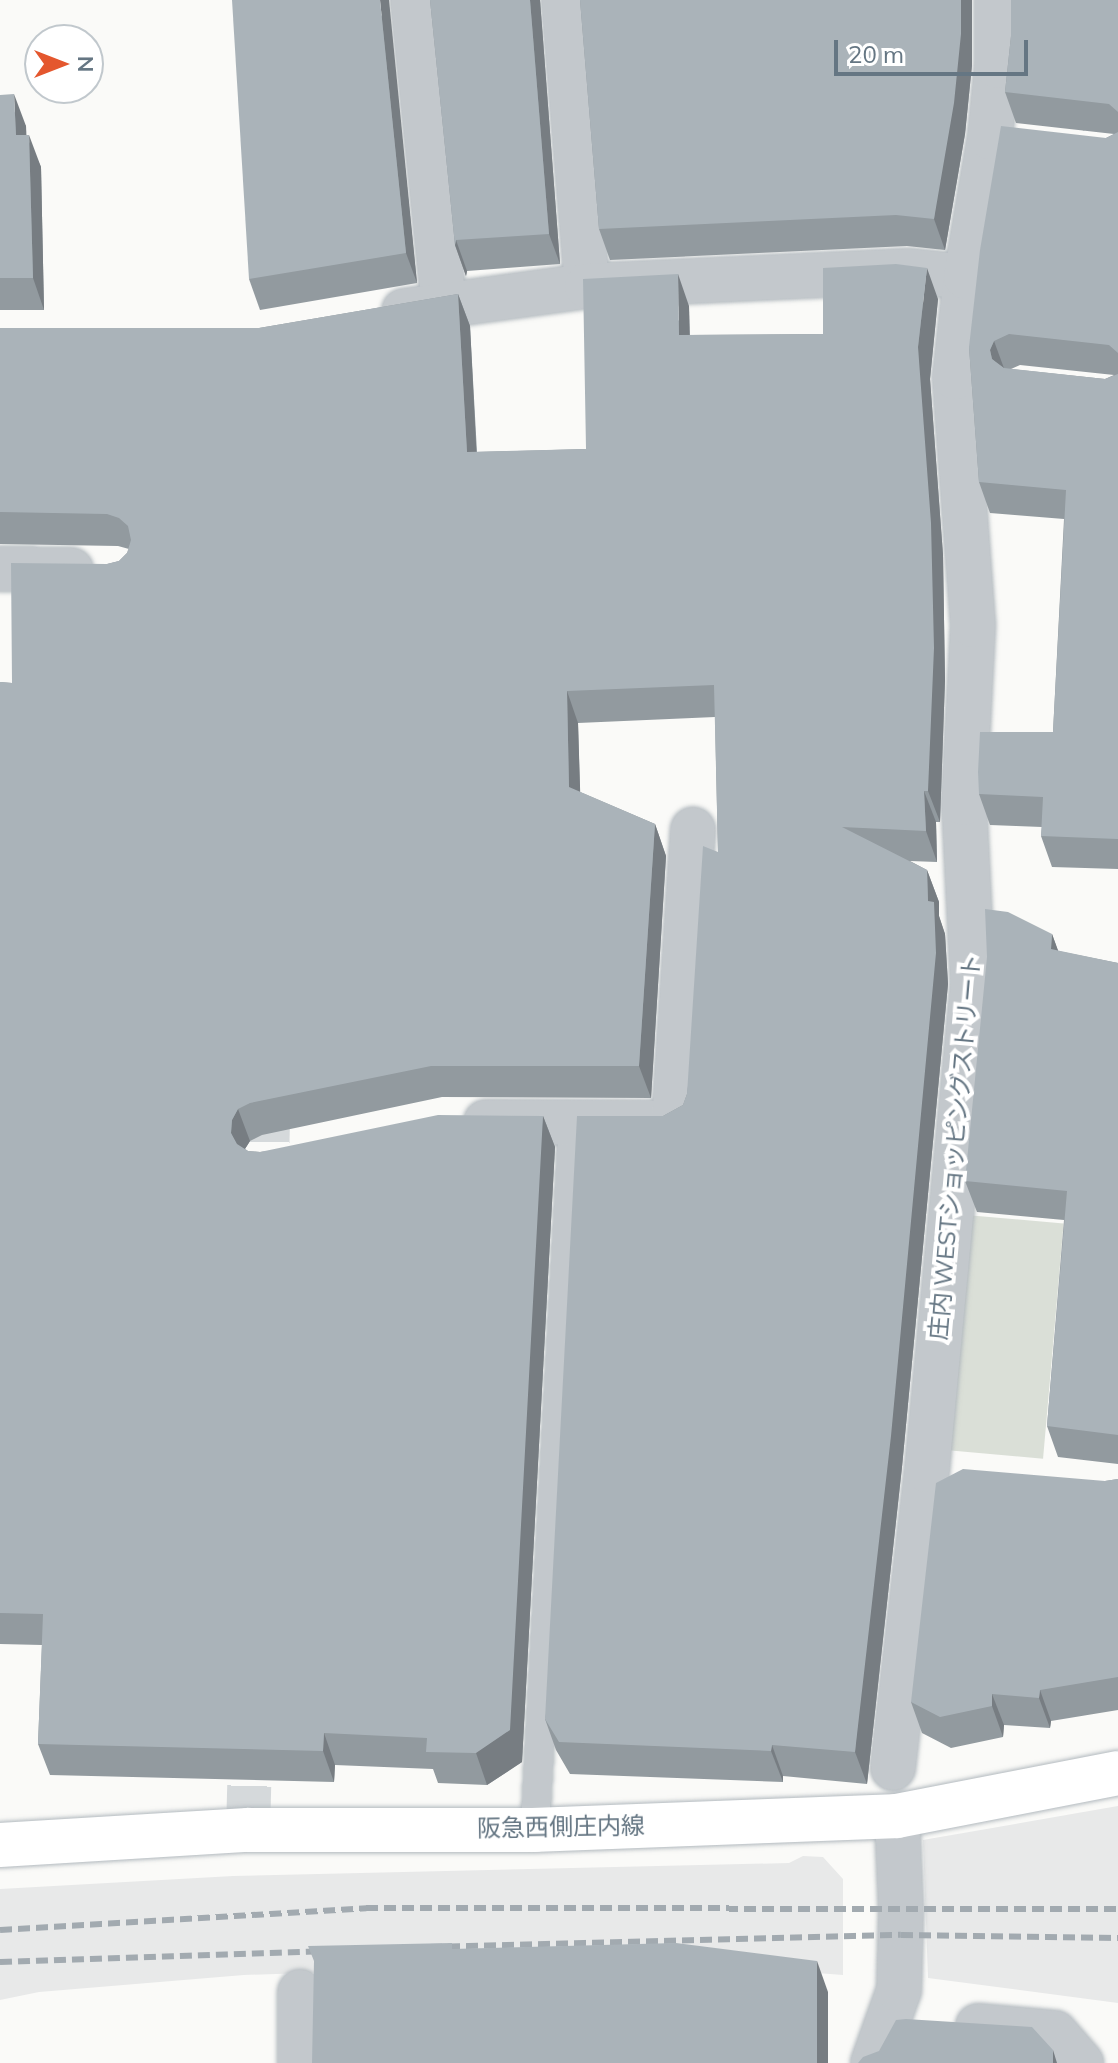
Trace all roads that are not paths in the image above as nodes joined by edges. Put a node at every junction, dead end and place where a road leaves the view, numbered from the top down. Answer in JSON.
{"nodes":[{"id":1,"x":413,"y":0,"type":"edge"},
{"id":2,"x":564,"y":0,"type":"edge"},
{"id":3,"x":997,"y":0,"type":"edge"},
{"id":4,"x":950,"y":275,"type":"junction"},
{"id":5,"x":587,"y":286,"type":"junction"},
{"id":6,"x":444,"y":304,"type":"junction"},
{"id":7,"x":357,"y":320,"type":"edge"},
{"id":8,"x":0,"y":569,"type":"edge"},
{"id":9,"x":118,"y":571,"type":"edge"},
{"id":10,"x":693,"y":830,"type":"dead end"},
{"id":11,"x":447,"y":1122,"type":"edge"},
{"id":12,"x":573,"y":1123,"type":"junction"},
{"id":13,"x":927,"y":1470,"type":"junction"},
{"id":14,"x":973,"y":1474,"type":"edge"},
{"id":15,"x":893,"y":1768,"type":"dead end"},
{"id":16,"x":1118,"y":1773,"type":"edge"},
{"id":17,"x":897,"y":1816,"type":"junction"},
{"id":18,"x":535,"y":1830,"type":"junction"},
{"id":19,"x":0,"y":1845,"type":"edge"},
{"id":20,"x":300,"y":1992,"type":"dead end"},
{"id":21,"x":909,"y":2034,"type":"edge"},
{"id":22,"x":300,"y":2063,"type":"edge"},
{"id":23,"x":1081,"y":2063,"type":"edge"}],
"edges":[{"from":1,"to":6,"type":"street"},
{"from":2,"to":5,"type":"street"},
{"from":3,"to":4,"type":"street","name":"庄内 WESTショッピングストリート"},
{"from":4,"to":5,"type":"street"},
{"from":4,"to":13,"type":"street","name":"庄内 WESTショッピングストリート"},
{"from":5,"to":6,"type":"street"},
{"from":6,"to":7,"type":"street"},
{"from":8,"to":9,"type":"street"},
{"from":10,"to":12,"type":"street"},
{"from":11,"to":12,"type":"street"},
{"from":12,"to":18,"type":"lane"},
{"from":13,"to":14,"type":"street"},
{"from":13,"to":15,"type":"street","name":"庄内 WESTショッピングストリート"},
{"from":16,"to":17,"type":"street","name":"阪急西側庄内線"},
{"from":17,"to":18,"type":"street","name":"阪急西側庄内線"},
{"from":17,"to":21,"type":"street"},
{"from":18,"to":19,"type":"street","name":"阪急西側庄内線"},
{"from":20,"to":22,"type":"street"},
{"from":21,"to":23,"type":"street"}]}
